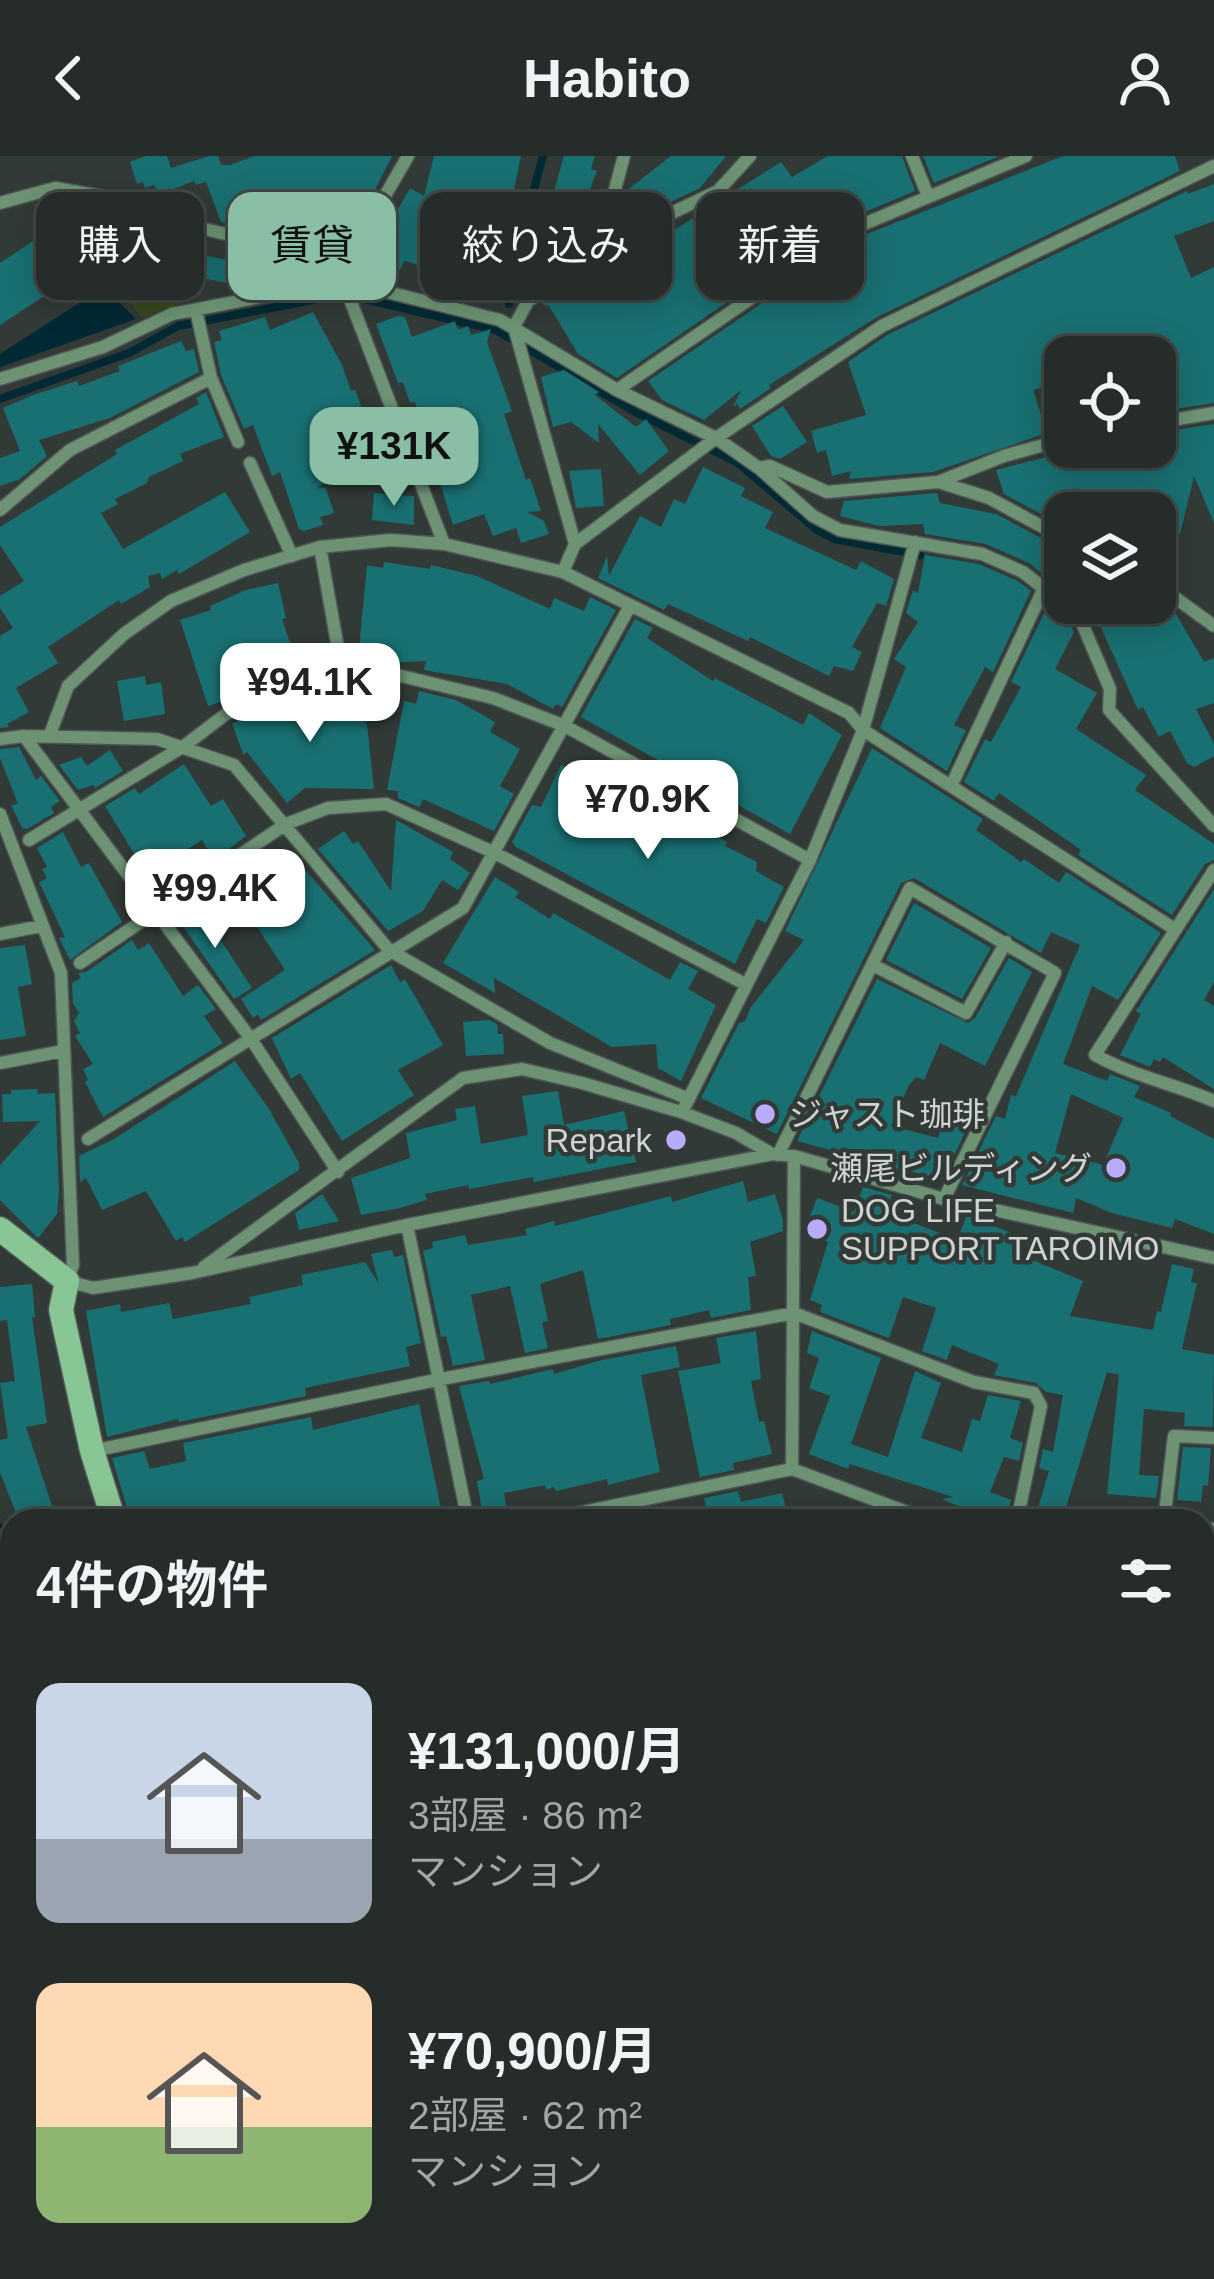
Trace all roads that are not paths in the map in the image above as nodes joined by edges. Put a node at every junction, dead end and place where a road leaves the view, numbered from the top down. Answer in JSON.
{"nodes":[{"id":1,"x":408,"y":156,"type":"edge"},
{"id":2,"x":624,"y":156,"type":"edge"},
{"id":3,"x":750,"y":156,"type":"edge"},
{"id":4,"x":912,"y":156,"type":"edge"},
{"id":5,"x":1026,"y":156,"type":"edge"},
{"id":6,"x":1214,"y":166,"type":"edge"},
{"id":7,"x":387,"y":192,"type":"edge"},
{"id":8,"x":615,"y":192,"type":"edge"},
{"id":9,"x":928,"y":196,"type":"junction"},
{"id":10,"x":0,"y":203,"type":"edge"},
{"id":11,"x":672,"y":213,"type":"edge"},
{"id":12,"x":228,"y":235,"type":"edge"},
{"id":13,"x":396,"y":294,"type":"edge"},
{"id":14,"x":247,"y":300,"type":"edge"},
{"id":15,"x":351,"y":300,"type":"edge"},
{"id":16,"x":530,"y":300,"type":"edge"},
{"id":17,"x":196,"y":310,"type":"junction"},
{"id":18,"x":514,"y":328,"type":"junction"},
{"id":19,"x":211,"y":378,"type":"junction"},
{"id":20,"x":0,"y":379,"type":"edge"},
{"id":21,"x":617,"y":390,"type":"junction"},
{"id":22,"x":1214,"y":413,"type":"edge"},
{"id":23,"x":1176,"y":419,"type":"edge"},
{"id":24,"x":716,"y":438,"type":"junction"},
{"id":25,"x":238,"y":442,"type":"dead end"},
{"id":26,"x":1044,"y":445,"type":"edge"},
{"id":27,"x":250,"y":463,"type":"dead end"},
{"id":28,"x":759,"y":468,"type":"junction"},
{"id":29,"x":938,"y":482,"type":"junction"},
{"id":30,"x":0,"y":510,"type":"edge"},
{"id":31,"x":1044,"y":528,"type":"edge"},
{"id":32,"x":915,"y":542,"type":"junction"},
{"id":33,"x":444,"y":544,"type":"junction"},
{"id":34,"x":575,"y":544,"type":"junction"},
{"id":35,"x":320,"y":548,"type":"junction"},
{"id":36,"x":292,"y":556,"type":"junction"},
{"id":37,"x":563,"y":572,"type":"junction"},
{"id":38,"x":1044,"y":588,"type":"joint"},
{"id":39,"x":1176,"y":598,"type":"edge"},
{"id":40,"x":630,"y":606,"type":"junction"},
{"id":41,"x":1082,"y":624,"type":"edge"},
{"id":42,"x":1214,"y":626,"type":"edge"},
{"id":43,"x":343,"y":677,"type":"junction"},
{"id":44,"x":565,"y":726,"type":"junction"},
{"id":45,"x":863,"y":730,"type":"junction"},
{"id":46,"x":24,"y":736,"type":"junction"},
{"id":47,"x":49,"y":737,"type":"junction"},
{"id":48,"x":0,"y":739,"type":"edge"},
{"id":49,"x":184,"y":746,"type":"junction"},
{"id":50,"x":952,"y":784,"type":"junction"},
{"id":51,"x":77,"y":808,"type":"junction"},
{"id":52,"x":0,"y":814,"type":"edge"},
{"id":53,"x":286,"y":824,"type":"junction"},
{"id":54,"x":1214,"y":826,"type":"edge"},
{"id":55,"x":29,"y":840,"type":"dead end"},
{"id":56,"x":493,"y":852,"type":"junction"},
{"id":57,"x":810,"y":860,"type":"junction"},
{"id":58,"x":1214,"y":870,"type":"edge"},
{"id":59,"x":156,"y":913,"type":"junction"},
{"id":60,"x":41,"y":926,"type":"junction"},
{"id":61,"x":1173,"y":928,"type":"junction"},
{"id":62,"x":0,"y":934,"type":"edge"},
{"id":63,"x":1006,"y":941,"type":"junction"},
{"id":64,"x":389,"y":950,"type":"junction"},
{"id":65,"x":80,"y":963,"type":"dead end"},
{"id":66,"x":873,"y":965,"type":"junction"},
{"id":67,"x":745,"y":984,"type":"junction"},
{"id":68,"x":251,"y":1039,"type":"junction"},
{"id":69,"x":63,"y":1051,"type":"junction"},
{"id":70,"x":0,"y":1063,"type":"edge"},
{"id":71,"x":1214,"y":1101,"type":"edge"},
{"id":72,"x":685,"y":1106,"type":"junction"},
{"id":73,"x":88,"y":1138,"type":"dead end"},
{"id":74,"x":776,"y":1155,"type":"junction"},
{"id":75,"x":794,"y":1156,"type":"junction"},
{"id":76,"x":338,"y":1172,"type":"junction"},
{"id":77,"x":944,"y":1199,"type":"junction"},
{"id":78,"x":406,"y":1225,"type":"junction"},
{"id":79,"x":0,"y":1229,"type":"edge"},
{"id":80,"x":1214,"y":1258,"type":"edge"},
{"id":81,"x":198,"y":1271,"type":"junction"},
{"id":82,"x":67,"y":1281,"type":"junction"},
{"id":83,"x":794,"y":1313,"type":"junction"},
{"id":84,"x":441,"y":1378,"type":"junction"},
{"id":85,"x":1214,"y":1438,"type":"edge"},
{"id":86,"x":92,"y":1451,"type":"junction"},
{"id":87,"x":792,"y":1469,"type":"junction"},
{"id":88,"x":110,"y":1509,"type":"edge"},
{"id":89,"x":466,"y":1509,"type":"edge"},
{"id":90,"x":601,"y":1509,"type":"edge"},
{"id":91,"x":899,"y":1509,"type":"edge"},
{"id":92,"x":1020,"y":1509,"type":"edge"},
{"id":93,"x":1165,"y":1509,"type":"edge"}],
"edges":[{"from":1,"to":7,"type":"street"},
{"from":2,"to":8,"type":"street"},
{"from":3,"to":11,"type":"street"},
{"from":4,"to":9,"type":"street"},
{"from":5,"to":9,"type":"street"},
{"from":6,"to":24,"type":"street"},
{"from":9,"to":21,"type":"street"},
{"from":10,"to":12,"type":"street"},
{"from":13,"to":18,"type":"street"},
{"from":14,"to":17,"type":"street"},
{"from":15,"to":33,"type":"street"},
{"from":16,"to":18,"type":"street"},
{"from":17,"to":19,"type":"street"},
{"from":17,"to":20,"type":"street"},
{"from":18,"to":21,"type":"street"},
{"from":18,"to":34,"type":"street"},
{"from":19,"to":25,"type":"street"},
{"from":19,"to":30,"type":"street"},
{"from":21,"to":24,"type":"street"},
{"from":22,"to":23,"type":"street"},
{"from":24,"to":28,"type":"street"},
{"from":24,"to":34,"type":"street"},
{"from":26,"to":29,"type":"street"},
{"from":27,"to":36,"type":"street"},
{"from":28,"to":29,"type":"street"},
{"from":28,"to":32,"type":"street"},
{"from":29,"to":31,"type":"street"},
{"from":32,"to":38,"type":"street"},
{"from":32,"to":45,"type":"street"},
{"from":33,"to":35,"type":"street"},
{"from":33,"to":37,"type":"street"},
{"from":34,"to":37,"type":"street"},
{"from":35,"to":36,"type":"street"},
{"from":35,"to":43,"type":"street"},
{"from":36,"to":47,"type":"street"},
{"from":37,"to":40,"type":"street"},
{"from":38,"to":50,"type":"street"},
{"from":39,"to":42,"type":"street"},
{"from":40,"to":44,"type":"street"},
{"from":40,"to":45,"type":"street"},
{"from":41,"to":54,"type":"street"},
{"from":43,"to":44,"type":"street"},
{"from":43,"to":49,"type":"street"},
{"from":44,"to":56,"type":"street"},
{"from":44,"to":57,"type":"street"},
{"from":45,"to":50,"type":"street"},
{"from":45,"to":57,"type":"street"},
{"from":46,"to":47,"type":"street"},
{"from":46,"to":48,"type":"street"},
{"from":46,"to":51,"type":"street"},
{"from":47,"to":49,"type":"street"},
{"from":49,"to":51,"type":"street"},
{"from":49,"to":53,"type":"street"},
{"from":50,"to":61,"type":"street"},
{"from":51,"to":55,"type":"street"},
{"from":51,"to":59,"type":"street"},
{"from":52,"to":60,"type":"street"},
{"from":53,"to":56,"type":"street"},
{"from":53,"to":59,"type":"street"},
{"from":53,"to":64,"type":"street"},
{"from":56,"to":64,"type":"street"},
{"from":56,"to":67,"type":"street"},
{"from":57,"to":67,"type":"street"},
{"from":58,"to":61,"type":"street"},
{"from":59,"to":65,"type":"street"},
{"from":59,"to":68,"type":"street"},
{"from":60,"to":62,"type":"street"},
{"from":60,"to":69,"type":"street"},
{"from":61,"to":71,"type":"street"},
{"from":63,"to":66,"type":"street"},
{"from":63,"to":66,"type":"street"},
{"from":63,"to":77,"type":"street"},
{"from":64,"to":68,"type":"street"},
{"from":64,"to":72,"type":"street"},
{"from":66,"to":74,"type":"street"},
{"from":67,"to":72,"type":"street"},
{"from":68,"to":73,"type":"street"},
{"from":68,"to":76,"type":"street"},
{"from":69,"to":70,"type":"street"},
{"from":69,"to":82,"type":"street"},
{"from":72,"to":74,"type":"street"},
{"from":72,"to":76,"type":"street"},
{"from":74,"to":75,"type":"street"},
{"from":74,"to":78,"type":"street"},
{"from":75,"to":77,"type":"street"},
{"from":75,"to":83,"type":"street"},
{"from":76,"to":81,"type":"street"},
{"from":77,"to":80,"type":"street"},
{"from":78,"to":81,"type":"street"},
{"from":78,"to":84,"type":"street"},
{"from":79,"to":82,"type":"street"},
{"from":81,"to":82,"type":"street"},
{"from":82,"to":86,"type":"street"},
{"from":83,"to":84,"type":"street"},
{"from":83,"to":87,"type":"street"},
{"from":83,"to":92,"type":"street"},
{"from":84,"to":86,"type":"street"},
{"from":84,"to":89,"type":"street"},
{"from":85,"to":93,"type":"street"},
{"from":86,"to":88,"type":"street"},
{"from":87,"to":90,"type":"street"},
{"from":87,"to":91,"type":"street"}]}
